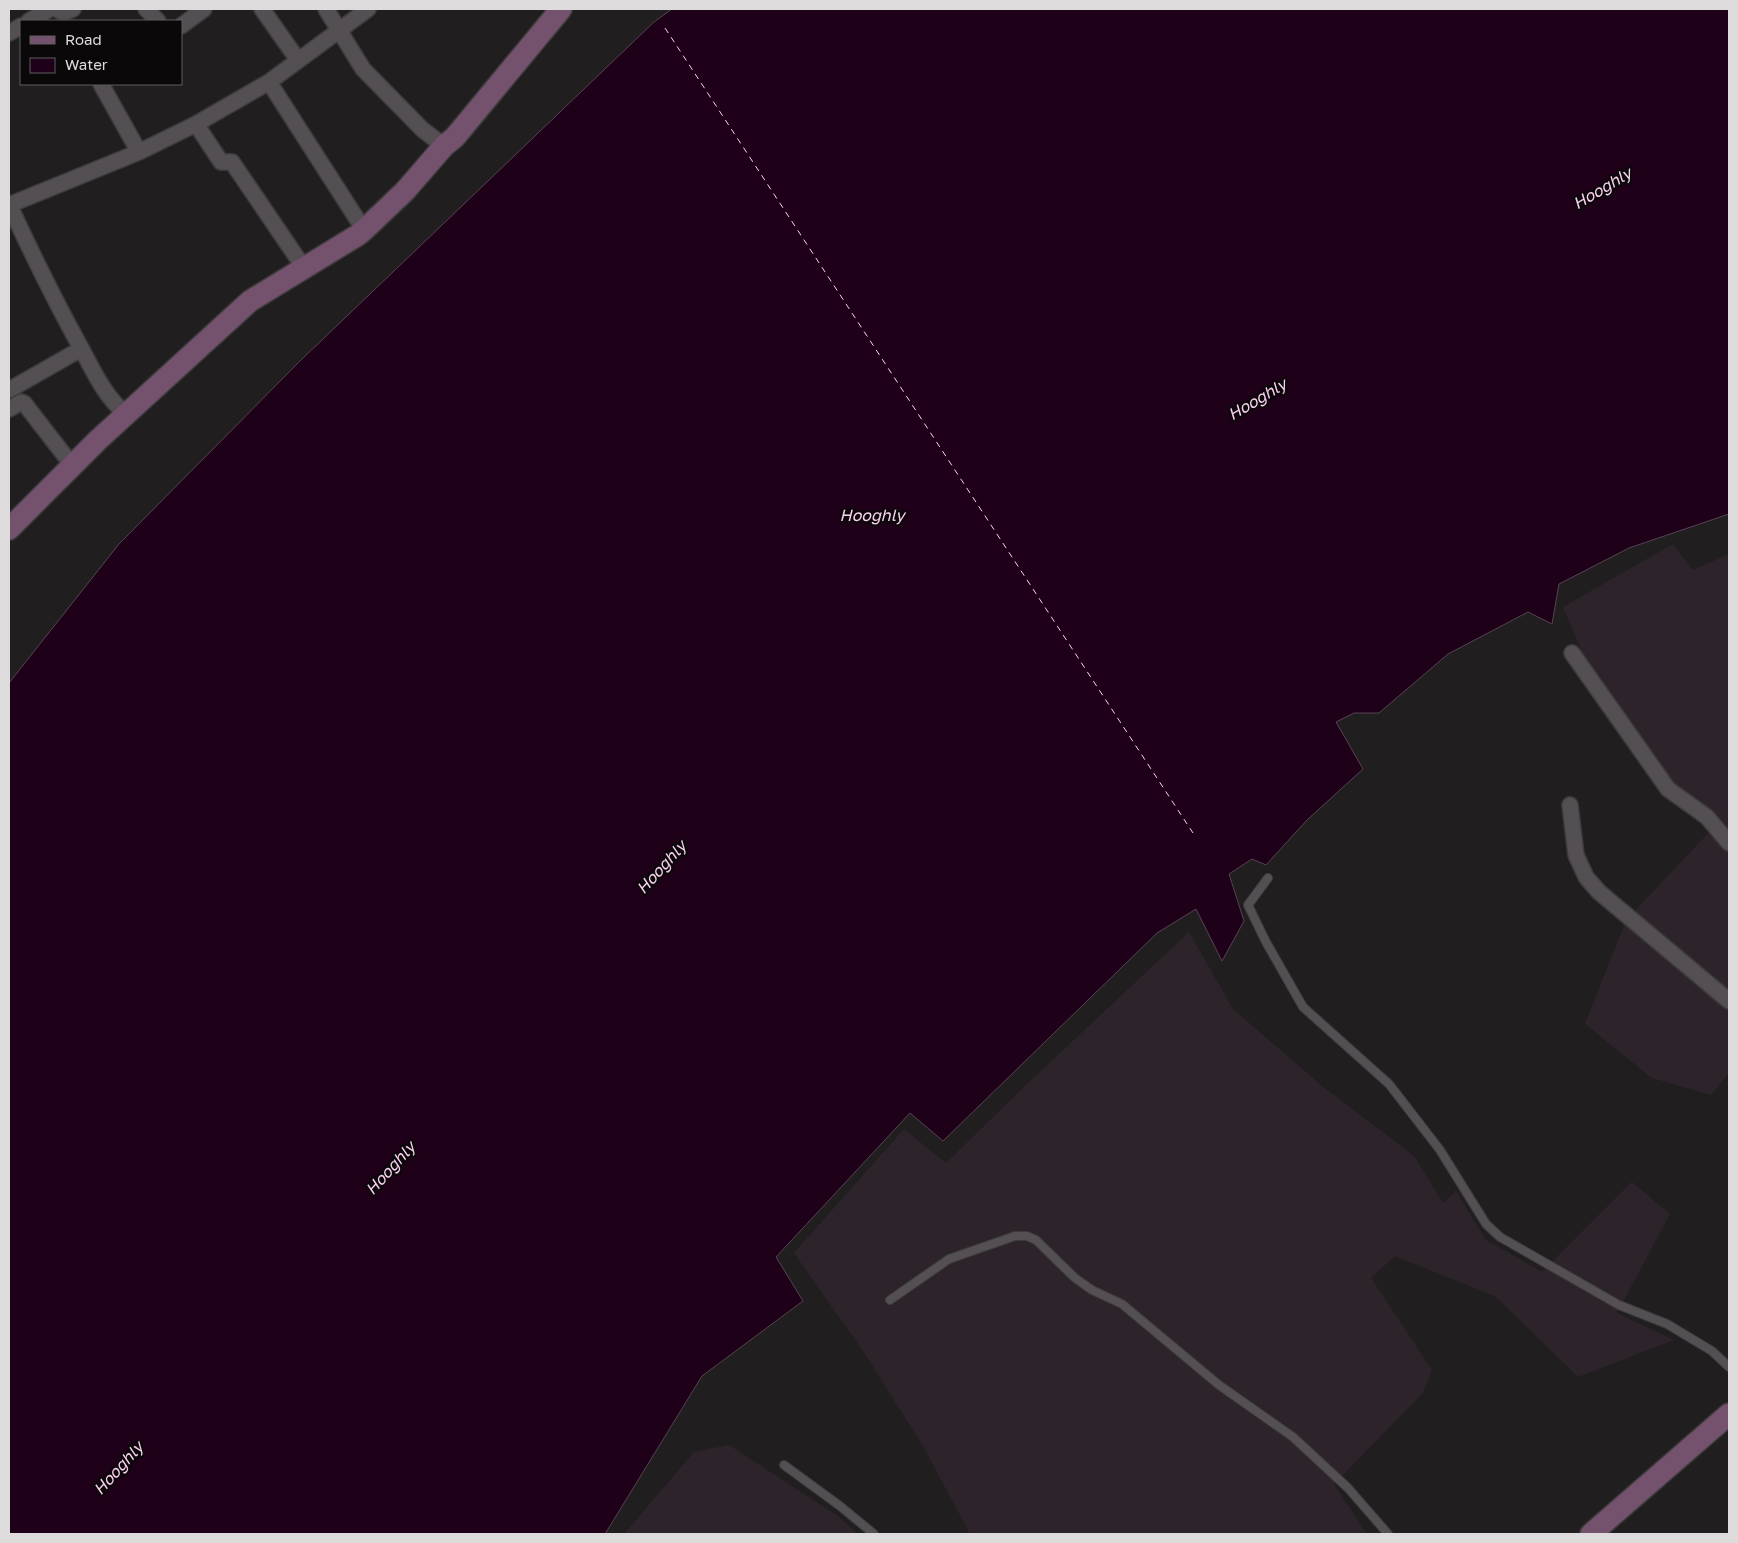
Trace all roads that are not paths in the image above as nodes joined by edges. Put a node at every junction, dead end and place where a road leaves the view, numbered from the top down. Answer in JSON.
{"nodes":[{"id":1,"x":50,"y":9,"type":"edge"},
{"id":2,"x":57,"y":9,"type":"edge"},
{"id":3,"x":73,"y":9,"type":"edge"},
{"id":4,"x":146,"y":9,"type":"edge"},
{"id":5,"x":204,"y":9,"type":"edge"},
{"id":6,"x":262,"y":9,"type":"edge"},
{"id":7,"x":326,"y":9,"type":"edge"},
{"id":8,"x":368,"y":9,"type":"edge"},
{"id":9,"x":561,"y":9,"type":"edge"},
{"id":10,"x":31,"y":20,"type":"edge"},
{"id":11,"x":157,"y":20,"type":"edge"},
{"id":12,"x":182,"y":25,"type":"edge"},
{"id":13,"x":20,"y":27,"type":"edge"},
{"id":14,"x":339,"y":31,"type":"junction"},
{"id":15,"x":9,"y":33,"type":"edge"},
{"id":16,"x":298,"y":60,"type":"junction"},
{"id":17,"x":270,"y":82,"type":"junction"},
{"id":18,"x":103,"y":85,"type":"edge"},
{"id":19,"x":196,"y":124,"type":"junction"},
{"id":20,"x":444,"y":146,"type":"junction"},
{"id":21,"x":139,"y":152,"type":"junction"},
{"id":22,"x":9,"y":204,"type":"edge"},
{"id":23,"x":364,"y":230,"type":"junction"},
{"id":24,"x":304,"y":268,"type":"junction"},
{"id":25,"x":81,"y":349,"type":"junction"},
{"id":26,"x":9,"y":390,"type":"edge"},
{"id":27,"x":9,"y":409,"type":"edge"},
{"id":28,"x":126,"y":414,"type":"junction"},
{"id":29,"x":72,"y":465,"type":"junction"},
{"id":30,"x":9,"y":529,"type":"edge"},
{"id":31,"x":1572,"y":653,"type":"dead end"},
{"id":32,"x":1570,"y":805,"type":"dead end"},
{"id":33,"x":1729,"y":843,"type":"edge"},
{"id":34,"x":1268,"y":878,"type":"dead end"},
{"id":35,"x":1729,"y":1001,"type":"edge"},
{"id":36,"x":890,"y":1300,"type":"dead end"},
{"id":37,"x":1729,"y":1367,"type":"edge"},
{"id":38,"x":1729,"y":1414,"type":"edge"},
{"id":39,"x":784,"y":1465,"type":"dead end"},
{"id":40,"x":874,"y":1534,"type":"edge"},
{"id":41,"x":1388,"y":1534,"type":"edge"},
{"id":42,"x":1591,"y":1534,"type":"edge"}],
"edges":[{"from":1,"to":10,"type":"street"},
{"from":2,"to":3,"type":"street"},
{"from":4,"to":11,"type":"street"},
{"from":5,"to":12,"type":"street"},
{"from":6,"to":16,"type":"street"},
{"from":7,"to":14,"type":"street"},
{"from":8,"to":14,"type":"street"},
{"from":9,"to":20,"type":"street"},
{"from":13,"to":15,"type":"street"},
{"from":14,"to":16,"type":"street"},
{"from":14,"to":20,"type":"street"},
{"from":16,"to":17,"type":"street"},
{"from":17,"to":19,"type":"street"},
{"from":17,"to":23,"type":"street"},
{"from":18,"to":21,"type":"street"},
{"from":19,"to":21,"type":"street"},
{"from":19,"to":24,"type":"street"},
{"from":20,"to":23,"type":"street"},
{"from":21,"to":22,"type":"street"},
{"from":22,"to":25,"type":"street"},
{"from":23,"to":24,"type":"street"},
{"from":24,"to":28,"type":"street"},
{"from":25,"to":26,"type":"street"},
{"from":25,"to":28,"type":"street"},
{"from":27,"to":29,"type":"street"},
{"from":28,"to":29,"type":"street"},
{"from":29,"to":30,"type":"street"},
{"from":31,"to":33,"type":"street"},
{"from":32,"to":35,"type":"street"},
{"from":34,"to":37,"type":"lane"},
{"from":36,"to":41,"type":"lane"},
{"from":38,"to":42,"type":"street"},
{"from":39,"to":40,"type":"lane"}]}
